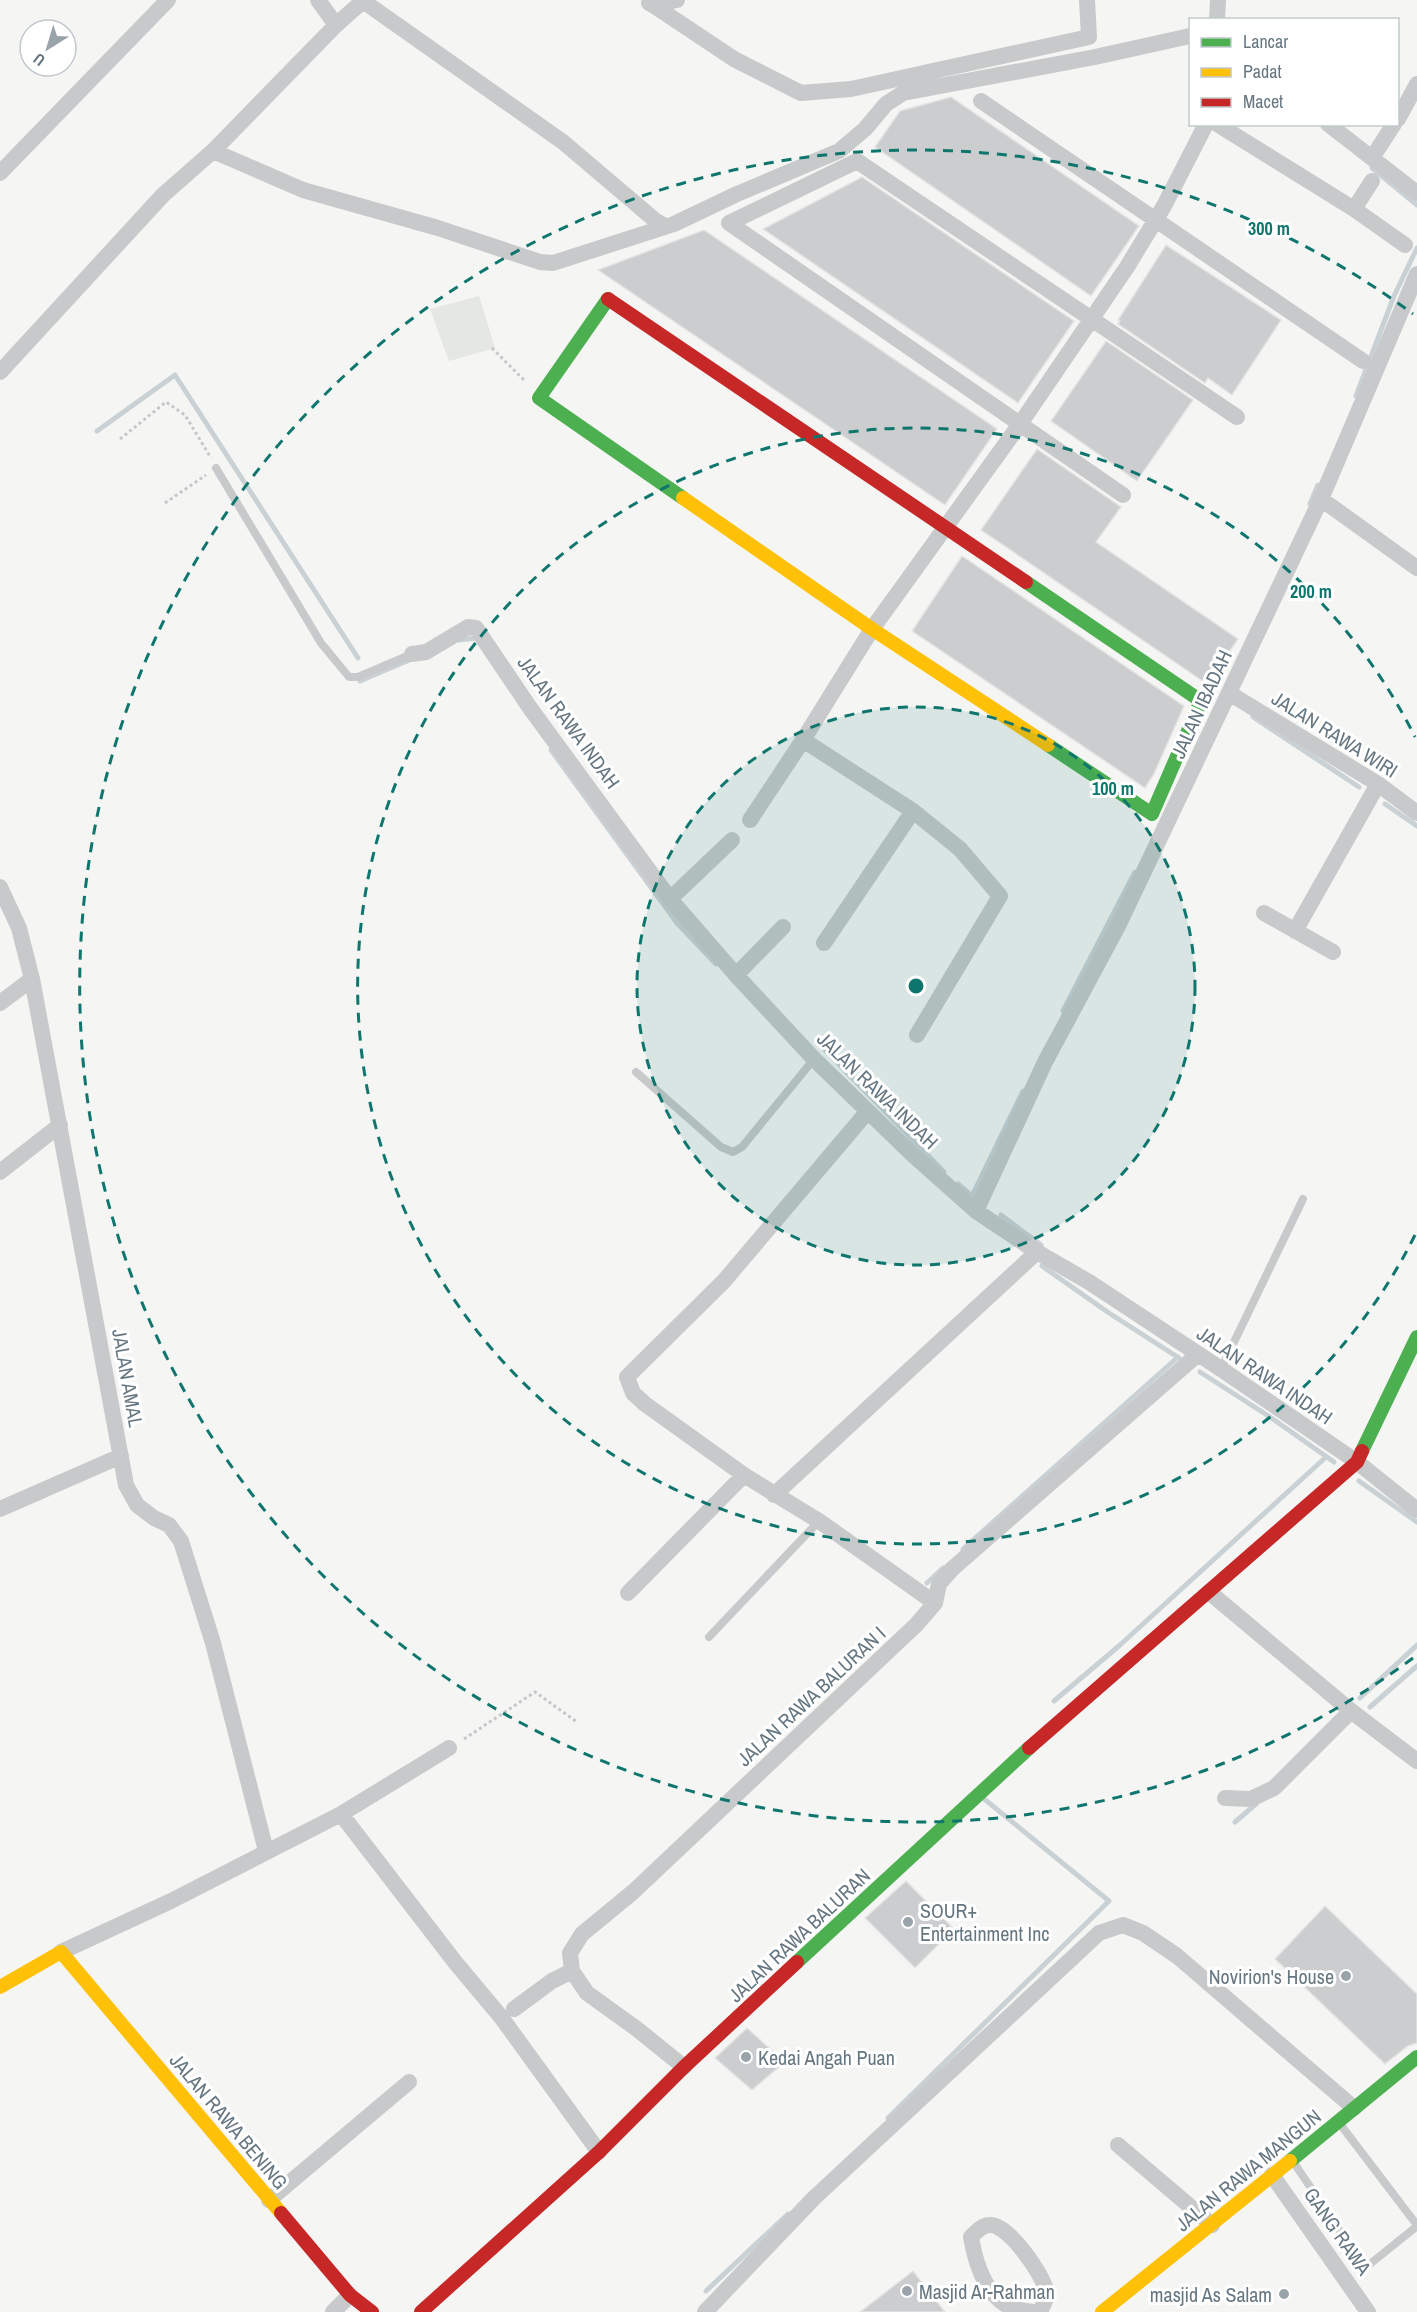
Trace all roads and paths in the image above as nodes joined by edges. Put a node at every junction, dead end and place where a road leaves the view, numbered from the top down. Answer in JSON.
{"nodes":[{"id":1,"x":168,"y":0,"type":"edge"},
{"id":2,"x":318,"y":0,"type":"edge"},
{"id":3,"x":363,"y":0,"type":"edge"},
{"id":4,"x":677,"y":0,"type":"edge"},
{"id":5,"x":1087,"y":0,"type":"edge"},
{"id":6,"x":1218,"y":0,"type":"edge"},
{"id":7,"x":649,"y":3,"type":"edge"},
{"id":8,"x":1217,"y":18,"type":"edge"},
{"id":9,"x":336,"y":25,"type":"junction"},
{"id":10,"x":1189,"y":36,"type":"edge"},
{"id":11,"x":1417,"y":84,"type":"edge"},
{"id":12,"x":981,"y":101,"type":"dead end"},
{"id":13,"x":1399,"y":117,"type":"edge"},
{"id":14,"x":1205,"y":126,"type":"edge"},
{"id":15,"x":1220,"y":126,"type":"edge"},
{"id":16,"x":1331,"y":126,"type":"edge"},
{"id":17,"x":1393,"y":126,"type":"edge"},
{"id":18,"x":213,"y":151,"type":"junction"},
{"id":19,"x":1372,"y":158,"type":"junction"},
{"id":20,"x":0,"y":173,"type":"edge"},
{"id":21,"x":1372,"y":181,"type":"dead end"},
{"id":22,"x":1417,"y":193,"type":"edge"},
{"id":23,"x":1354,"y":209,"type":"junction"},
{"id":24,"x":1155,"y":221,"type":"junction"},
{"id":25,"x":665,"y":226,"type":"junction"},
{"id":26,"x":1405,"y":245,"type":"dead end"},
{"id":27,"x":1417,"y":274,"type":"edge"},
{"id":28,"x":1092,"y":318,"type":"junction"},
{"id":29,"x":492,"y":348,"type":"dead end"},
{"id":30,"x":1363,"y":361,"type":"dead end"},
{"id":31,"x":0,"y":372,"type":"edge"},
{"id":32,"x":541,"y":395,"type":"junction"},
{"id":33,"x":1237,"y":417,"type":"dead end"},
{"id":34,"x":1020,"y":424,"type":"junction"},
{"id":35,"x":120,"y":439,"type":"dead end"},
{"id":36,"x":216,"y":468,"type":"junction"},
{"id":37,"x":1123,"y":495,"type":"dead end"},
{"id":38,"x":1321,"y":499,"type":"junction"},
{"id":39,"x":165,"y":503,"type":"dead end"},
{"id":40,"x":946,"y":526,"type":"junction"},
{"id":41,"x":1417,"y":568,"type":"edge"},
{"id":42,"x":872,"y":629,"type":"junction"},
{"id":43,"x":412,"y":654,"type":"joint"},
{"id":44,"x":1229,"y":693,"type":"junction"},
{"id":45,"x":803,"y":740,"type":"junction"},
{"id":46,"x":1378,"y":784,"type":"junction"},
{"id":47,"x":913,"y":812,"type":"junction"},
{"id":48,"x":1417,"y":813,"type":"edge"},
{"id":49,"x":750,"y":820,"type":"dead end"},
{"id":50,"x":732,"y":840,"type":"dead end"},
{"id":51,"x":0,"y":887,"type":"edge"},
{"id":52,"x":670,"y":899,"type":"junction"},
{"id":53,"x":1264,"y":913,"type":"dead end"},
{"id":54,"x":783,"y":927,"type":"dead end"},
{"id":55,"x":1295,"y":930,"type":"junction"},
{"id":56,"x":824,"y":943,"type":"dead end"},
{"id":57,"x":1333,"y":952,"type":"dead end"},
{"id":58,"x":736,"y":975,"type":"junction"},
{"id":59,"x":32,"y":979,"type":"junction"},
{"id":60,"x":0,"y":1003,"type":"edge"},
{"id":61,"x":917,"y":1035,"type":"dead end"},
{"id":62,"x":814,"y":1059,"type":"junction"},
{"id":63,"x":636,"y":1072,"type":"dead end"},
{"id":64,"x":868,"y":1112,"type":"junction"},
{"id":65,"x":60,"y":1125,"type":"junction"},
{"id":66,"x":0,"y":1172,"type":"edge"},
{"id":67,"x":1303,"y":1199,"type":"dead end"},
{"id":68,"x":976,"y":1210,"type":"junction"},
{"id":69,"x":1037,"y":1252,"type":"junction"},
{"id":70,"x":1417,"y":1337,"type":"edge"},
{"id":71,"x":1197,"y":1355,"type":"junction"},
{"id":72,"x":1221,"y":1369,"type":"junction"},
{"id":73,"x":121,"y":1456,"type":"junction"},
{"id":74,"x":1357,"y":1462,"type":"junction"},
{"id":75,"x":744,"y":1475,"type":"junction"},
{"id":76,"x":774,"y":1495,"type":"junction"},
{"id":77,"x":0,"y":1509,"type":"edge"},
{"id":78,"x":1417,"y":1510,"type":"edge"},
{"id":79,"x":819,"y":1521,"type":"junction"},
{"id":80,"x":1209,"y":1592,"type":"junction"},
{"id":81,"x":628,"y":1593,"type":"dead end"},
{"id":82,"x":935,"y":1603,"type":"junction"},
{"id":83,"x":709,"y":1637,"type":"dead end"},
{"id":84,"x":1352,"y":1711,"type":"junction"},
{"id":85,"x":577,"y":1722,"type":"dead end"},
{"id":86,"x":449,"y":1748,"type":"joint"},
{"id":87,"x":1417,"y":1761,"type":"edge"},
{"id":88,"x":1225,"y":1798,"type":"dead end"},
{"id":89,"x":341,"y":1814,"type":"junction"},
{"id":90,"x":266,"y":1851,"type":"junction"},
{"id":91,"x":61,"y":1952,"type":"junction"},
{"id":92,"x":572,"y":1971,"type":"junction"},
{"id":93,"x":0,"y":1987,"type":"edge"},
{"id":94,"x":514,"y":2009,"type":"dead end"},
{"id":95,"x":1417,"y":2057,"type":"edge"},
{"id":96,"x":684,"y":2067,"type":"junction"},
{"id":97,"x":409,"y":2082,"type":"dead end"},
{"id":98,"x":1354,"y":2108,"type":"junction"},
{"id":99,"x":1338,"y":2121,"type":"junction"},
{"id":100,"x":1118,"y":2145,"type":"dead end"},
{"id":101,"x":599,"y":2152,"type":"junction"},
{"id":102,"x":1292,"y":2159,"type":"junction"},
{"id":103,"x":1272,"y":2175,"type":"junction"},
{"id":104,"x":268,"y":2200,"type":"junction"},
{"id":105,"x":1212,"y":2225,"type":"junction"},
{"id":106,"x":1417,"y":2226,"type":"edge"},
{"id":107,"x":350,"y":2295,"type":"junction"},
{"id":108,"x":333,"y":2312,"type":"edge"},
{"id":109,"x":372,"y":2312,"type":"edge"},
{"id":110,"x":421,"y":2312,"type":"edge"},
{"id":111,"x":705,"y":2312,"type":"edge"},
{"id":112,"x":1034,"y":2312,"type":"edge"},
{"id":113,"x":1040,"y":2312,"type":"edge"},
{"id":114,"x":1102,"y":2312,"type":"edge"},
{"id":115,"x":1368,"y":2312,"type":"edge"}],
"edges":[{"from":1,"to":20,"type":"street"},
{"from":2,"to":9,"type":"street"},
{"from":3,"to":9,"type":"street"},
{"from":3,"to":25,"type":"street"},
{"from":4,"to":7,"type":"street"},
{"from":5,"to":7,"type":"street"},
{"from":6,"to":8,"type":"street"},
{"from":9,"to":18,"type":"street"},
{"from":10,"to":25,"type":"street"},
{"from":11,"to":13,"type":"street"},
{"from":12,"to":24,"type":"street"},
{"from":14,"to":24,"type":"street"},
{"from":15,"to":23,"type":"street"},
{"from":16,"to":19,"type":"street"},
{"from":17,"to":19,"type":"street"},
{"from":18,"to":25,"type":"street"},
{"from":18,"to":31,"type":"street"},
{"from":19,"to":22,"type":"street"},
{"from":21,"to":23,"type":"street"},
{"from":23,"to":26,"type":"street"},
{"from":24,"to":28,"type":"street"},
{"from":24,"to":30,"type":"street"},
{"from":27,"to":38,"type":"street","name":"JALAN IBADAH"},
{"from":28,"to":33,"type":"street"},
{"from":28,"to":34,"type":"street"},
{"from":28,"to":34,"type":"street"},
{"from":29,"to":32,"type":"path"},
{"from":32,"to":40,"type":"street"},
{"from":32,"to":42,"type":"street"},
{"from":34,"to":37,"type":"street"},
{"from":34,"to":40,"type":"street"},
{"from":35,"to":36,"type":"path"},
{"from":36,"to":39,"type":"path"},
{"from":36,"to":43,"type":"lane"},
{"from":38,"to":41,"type":"street"},
{"from":38,"to":44,"type":"street","name":"JALAN IBADAH"},
{"from":40,"to":42,"type":"street"},
{"from":40,"to":42,"type":"street"},
{"from":42,"to":45,"type":"street"},
{"from":43,"to":52,"type":"street","name":"JALAN RAWA INDAH"},
{"from":44,"to":46,"type":"street","name":"JALAN RAWA WIRI"},
{"from":44,"to":68,"type":"street","name":"JALAN IBADAH"},
{"from":45,"to":47,"type":"street"},
{"from":45,"to":49,"type":"street"},
{"from":46,"to":48,"type":"street","name":"JALAN RAWA WIRI"},
{"from":46,"to":55,"type":"street"},
{"from":47,"to":56,"type":"street"},
{"from":47,"to":61,"type":"street"},
{"from":50,"to":52,"type":"street"},
{"from":51,"to":59,"type":"street","name":"JALAN AMAL"},
{"from":52,"to":58,"type":"street","name":"JALAN RAWA INDAH"},
{"from":53,"to":55,"type":"street"},
{"from":54,"to":58,"type":"street"},
{"from":55,"to":57,"type":"street"},
{"from":58,"to":62,"type":"street","name":"JALAN RAWA INDAH"},
{"from":59,"to":60,"type":"street"},
{"from":59,"to":65,"type":"street","name":"JALAN AMAL"},
{"from":62,"to":63,"type":"lane"},
{"from":62,"to":64,"type":"street","name":"JALAN RAWA INDAH"},
{"from":64,"to":68,"type":"street","name":"JALAN RAWA INDAH"},
{"from":64,"to":75,"type":"street"},
{"from":65,"to":66,"type":"street"},
{"from":65,"to":73,"type":"street","name":"JALAN AMAL"},
{"from":67,"to":72,"type":"lane"},
{"from":68,"to":69,"type":"street","name":"JALAN RAWA INDAH"},
{"from":69,"to":71,"type":"street","name":"JALAN RAWA INDAH"},
{"from":69,"to":76,"type":"street"},
{"from":70,"to":74,"type":"street"},
{"from":71,"to":72,"type":"street","name":"JALAN RAWA INDAH"},
{"from":71,"to":82,"type":"street","name":"JALAN RAWA BALURAN I"},
{"from":72,"to":74,"type":"street","name":"JALAN RAWA INDAH"},
{"from":73,"to":77,"type":"street"},
{"from":73,"to":90,"type":"street","name":"JALAN AMAL"},
{"from":74,"to":78,"type":"street","name":"JALAN RAWA INDAH"},
{"from":74,"to":80,"type":"street","name":"JALAN RAWA BALURAN"},
{"from":75,"to":76,"type":"street"},
{"from":75,"to":81,"type":"street"},
{"from":76,"to":79,"type":"street"},
{"from":79,"to":82,"type":"street"},
{"from":79,"to":83,"type":"lane"},
{"from":80,"to":84,"type":"street"},
{"from":80,"to":96,"type":"street","name":"JALAN RAWA BALURAN"},
{"from":82,"to":92,"type":"street","name":"JALAN RAWA BALURAN I"},
{"from":84,"to":87,"type":"street"},
{"from":84,"to":88,"type":"street"},
{"from":85,"to":86,"type":"path"},
{"from":86,"to":89,"type":"street"},
{"from":89,"to":90,"type":"street"},
{"from":89,"to":101,"type":"street"},
{"from":90,"to":91,"type":"street"},
{"from":91,"to":93,"type":"street"},
{"from":91,"to":104,"type":"street","name":"JALAN RAWA BENING"},
{"from":92,"to":94,"type":"street"},
{"from":92,"to":96,"type":"street"},
{"from":95,"to":98,"type":"street","name":"JALAN RAWA MANGUN"},
{"from":96,"to":101,"type":"street","name":"JALAN RAWA BALURAN"},
{"from":97,"to":104,"type":"street"},
{"from":98,"to":99,"type":"street","name":"JALAN RAWA MANGUN"},
{"from":98,"to":111,"type":"street"},
{"from":99,"to":102,"type":"street","name":"JALAN RAWA MANGUN"},
{"from":99,"to":106,"type":"lane"},
{"from":100,"to":105,"type":"street"},
{"from":101,"to":110,"type":"street","name":"JALAN RAWA BALURAN"},
{"from":102,"to":103,"type":"street","name":"JALAN RAWA MANGUN"},
{"from":102,"to":106,"type":"lane"},
{"from":103,"to":105,"type":"street","name":"JALAN RAWA MANGUN"},
{"from":103,"to":115,"type":"street","name":"GANG RAWA"},
{"from":104,"to":107,"type":"street","name":"JALAN RAWA BENING"},
{"from":105,"to":114,"type":"street","name":"JALAN RAWA MANGUN"},
{"from":107,"to":108,"type":"street"},
{"from":107,"to":109,"type":"street","name":"JALAN RAWA BENING"},
{"from":112,"to":113,"type":"street"}]}
